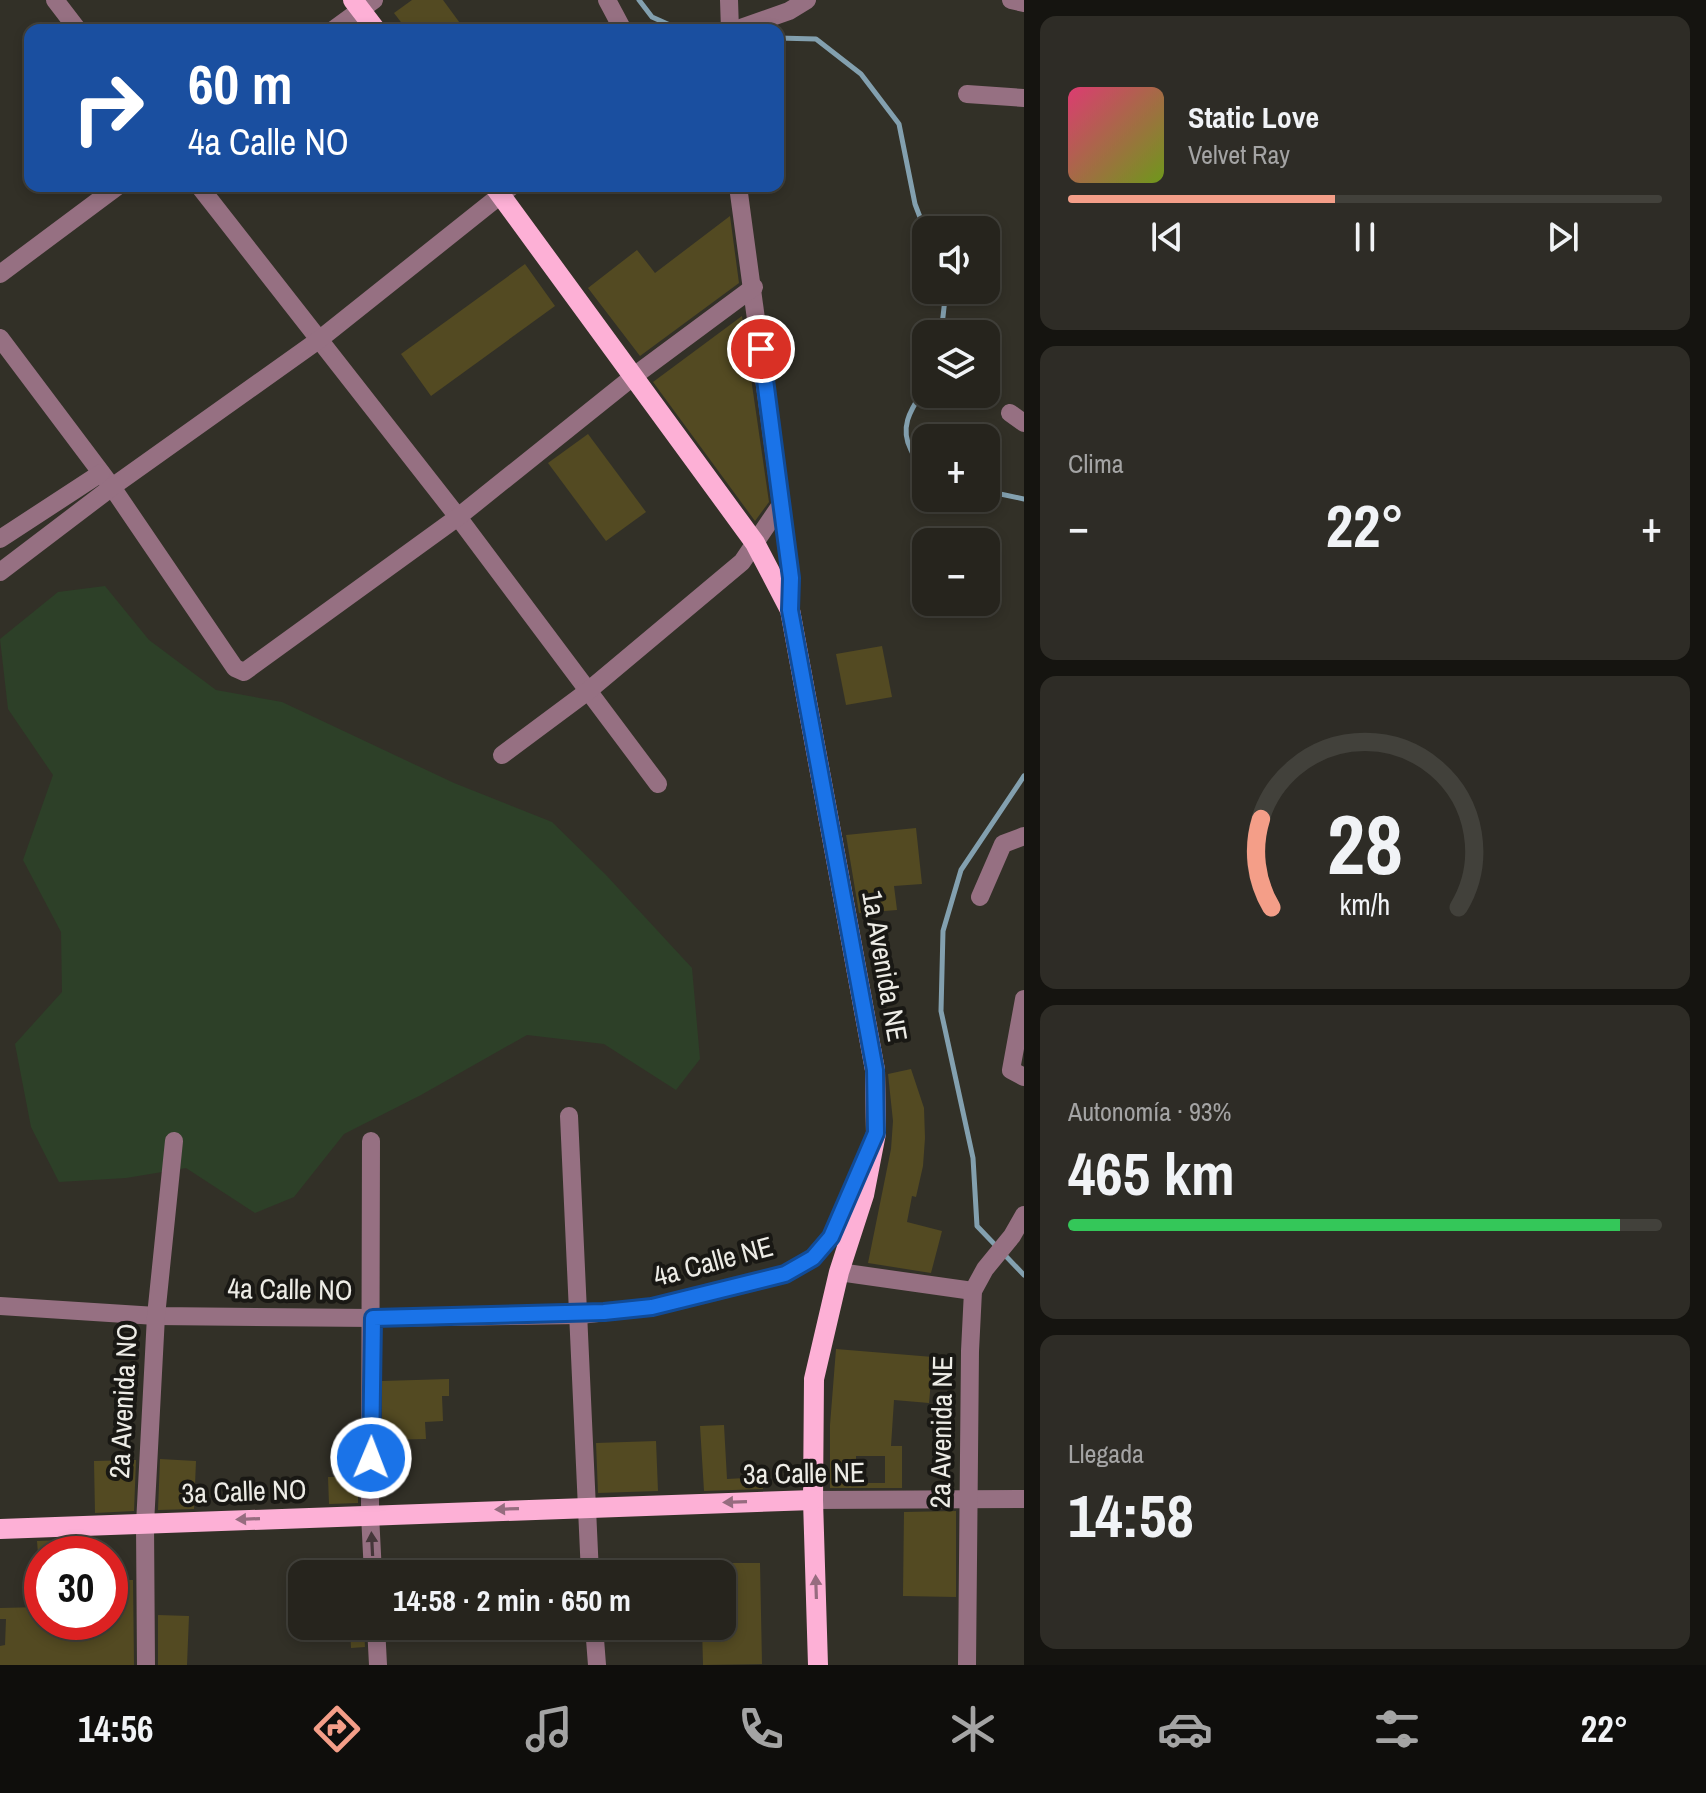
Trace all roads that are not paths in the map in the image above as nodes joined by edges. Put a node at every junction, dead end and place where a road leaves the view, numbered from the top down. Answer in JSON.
{"nodes":[{"id":1,"x":55,"y":0,"type":"edge"},
{"id":2,"x":607,"y":0,"type":"edge"},
{"id":3,"x":729,"y":0,"type":"edge"},
{"id":4,"x":807,"y":0,"type":"edge"},
{"id":5,"x":1011,"y":0,"type":"edge"},
{"id":6,"x":363,"y":3,"type":"edge"},
{"id":7,"x":1024,"y":3,"type":"edge"},
{"id":8,"x":73,"y":24,"type":"edge"},
{"id":9,"x":340,"y":24,"type":"edge"},
{"id":10,"x":373,"y":24,"type":"edge"},
{"id":11,"x":620,"y":24,"type":"edge"},
{"id":12,"x":732,"y":24,"type":"edge"},
{"id":13,"x":751,"y":24,"type":"edge"},
{"id":14,"x":967,"y":94,"type":"dead end"},
{"id":15,"x":1024,"y":98,"type":"edge"},
{"id":16,"x":110,"y":192,"type":"edge"},
{"id":17,"x":204,"y":192,"type":"edge"},
{"id":18,"x":498,"y":192,"type":"edge"},
{"id":19,"x":504,"y":192,"type":"edge"},
{"id":20,"x":739,"y":192,"type":"edge"},
{"id":21,"x":0,"y":274,"type":"edge"},
{"id":22,"x":754,"y":287,"type":"junction"},
{"id":23,"x":0,"y":338,"type":"edge"},
{"id":24,"x":320,"y":339,"type":"junction"},
{"id":25,"x":634,"y":376,"type":"junction"},
{"id":26,"x":106,"y":480,"type":"junction"},
{"id":27,"x":780,"y":506,"type":"junction"},
{"id":28,"x":458,"y":517,"type":"junction"},
{"id":29,"x":0,"y":539,"type":"edge"},
{"id":30,"x":755,"y":543,"type":"junction"},
{"id":31,"x":0,"y":572,"type":"edge"},
{"id":32,"x":790,"y":610,"type":"junction"},
{"id":33,"x":588,"y":691,"type":"junction"},
{"id":34,"x":502,"y":755,"type":"dead end"},
{"id":35,"x":658,"y":784,"type":"dead end"},
{"id":36,"x":1024,"y":836,"type":"edge"},
{"id":37,"x":980,"y":897,"type":"dead end"},
{"id":38,"x":1024,"y":999,"type":"edge"},
{"id":39,"x":1024,"y":1077,"type":"edge"},
{"id":40,"x":569,"y":1116,"type":"dead end"},
{"id":41,"x":876,"y":1133,"type":"junction"},
{"id":42,"x":174,"y":1141,"type":"dead end"},
{"id":43,"x":371,"y":1141,"type":"dead end"},
{"id":44,"x":1024,"y":1215,"type":"edge"},
{"id":45,"x":839,"y":1272,"type":"junction"},
{"id":46,"x":973,"y":1291,"type":"junction"},
{"id":47,"x":0,"y":1306,"type":"edge"},
{"id":48,"x":580,"y":1315,"type":"junction"},
{"id":49,"x":156,"y":1316,"type":"junction"},
{"id":50,"x":373,"y":1318,"type":"junction"},
{"id":51,"x":968,"y":1499,"type":"junction"},
{"id":52,"x":1024,"y":1499,"type":"edge"},
{"id":53,"x":813,"y":1500,"type":"junction"},
{"id":54,"x":585,"y":1506,"type":"junction"},
{"id":55,"x":370,"y":1514,"type":"junction"},
{"id":56,"x":145,"y":1524,"type":"junction"},
{"id":57,"x":0,"y":1529,"type":"edge"},
{"id":58,"x":372,"y":1560,"type":"edge"},
{"id":59,"x":589,"y":1560,"type":"edge"},
{"id":60,"x":377,"y":1640,"type":"edge"},
{"id":61,"x":595,"y":1640,"type":"edge"},
{"id":62,"x":146,"y":1665,"type":"edge"},
{"id":63,"x":378,"y":1665,"type":"edge"},
{"id":64,"x":597,"y":1665,"type":"edge"},
{"id":65,"x":818,"y":1665,"type":"edge"},
{"id":66,"x":967,"y":1665,"type":"edge"}],
"edges":[{"from":1,"to":8,"type":"street"},
{"from":2,"to":11,"type":"street"},
{"from":3,"to":12,"type":"street"},
{"from":4,"to":13,"type":"street"},
{"from":5,"to":7,"type":"street"},
{"from":6,"to":9,"type":"street"},
{"from":6,"to":10,"type":"main road"},
{"from":14,"to":15,"type":"street"},
{"from":16,"to":21,"type":"street"},
{"from":17,"to":24,"type":"street"},
{"from":18,"to":24,"type":"street"},
{"from":19,"to":25,"type":"main road","name":"1a Avenida NE"},
{"from":20,"to":22,"type":"street"},
{"from":22,"to":25,"type":"street"},
{"from":22,"to":27,"type":"street"},
{"from":23,"to":26,"type":"street"},
{"from":24,"to":26,"type":"street"},
{"from":24,"to":28,"type":"street"},
{"from":25,"to":28,"type":"street"},
{"from":25,"to":30,"type":"main road","name":"1a Avenida NE"},
{"from":26,"to":28,"type":"street"},
{"from":26,"to":29,"type":"street"},
{"from":26,"to":31,"type":"street"},
{"from":27,"to":30,"type":"street"},
{"from":27,"to":32,"type":"street"},
{"from":28,"to":33,"type":"street"},
{"from":30,"to":32,"type":"main road","name":"1a Avenida NE"},
{"from":30,"to":33,"type":"street"},
{"from":32,"to":41,"type":"main road","name":"1a Avenida NE"},
{"from":33,"to":34,"type":"street"},
{"from":33,"to":35,"type":"street"},
{"from":36,"to":37,"type":"street"},
{"from":38,"to":39,"type":"street"},
{"from":40,"to":48,"type":"street"},
{"from":41,"to":45,"type":"main road","name":"1a Avenida NE"},
{"from":41,"to":48,"type":"street","name":"4a Calle NE"},
{"from":42,"to":49,"type":"street","name":"2a Avenida NO"},
{"from":43,"to":50,"type":"street"},
{"from":44,"to":46,"type":"street","name":"2a Avenida NE"},
{"from":45,"to":46,"type":"street"},
{"from":45,"to":53,"type":"main road","name":"1a Avenida NE"},
{"from":46,"to":51,"type":"street","name":"2a Avenida NE"},
{"from":47,"to":49,"type":"street","name":"4a Calle NO"},
{"from":48,"to":50,"type":"street","name":"4a Calle NO"},
{"from":48,"to":54,"type":"street"},
{"from":49,"to":50,"type":"street","name":"4a Calle NO"},
{"from":49,"to":56,"type":"street","name":"2a Avenida NO"},
{"from":50,"to":55,"type":"street"},
{"from":51,"to":52,"type":"street","name":"3a Calle NE"},
{"from":51,"to":53,"type":"street","name":"3a Calle NE"},
{"from":51,"to":66,"type":"street","name":"2a Avenida NE"},
{"from":53,"to":54,"type":"main road","name":"3a Calle NE","one_way":true},
{"from":65,"to":53,"type":"main road","name":"1a Avenida NE","one_way":true},
{"from":54,"to":55,"type":"main road","name":"3a Calle NO","one_way":true},
{"from":54,"to":59,"type":"street"},
{"from":55,"to":56,"type":"main road","name":"3a Calle NO","one_way":true},
{"from":58,"to":55,"type":"street","one_way":true},
{"from":56,"to":57,"type":"main road","name":"3a Calle NO"},
{"from":56,"to":62,"type":"street","name":"2a Avenida NO"},
{"from":60,"to":63,"type":"street"},
{"from":61,"to":64,"type":"street"}]}
